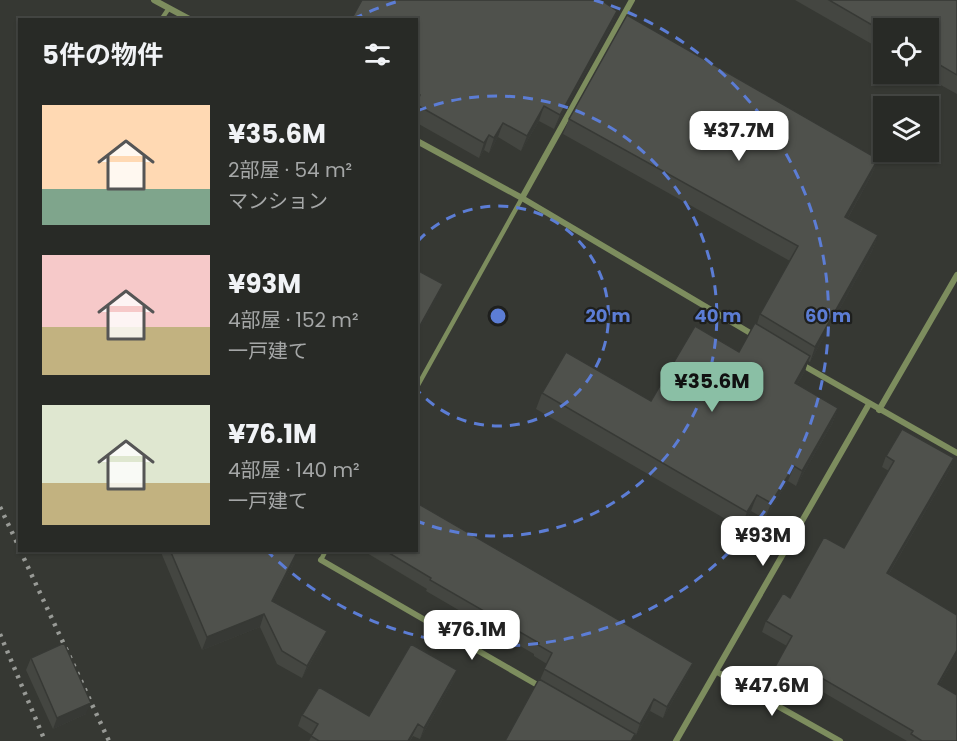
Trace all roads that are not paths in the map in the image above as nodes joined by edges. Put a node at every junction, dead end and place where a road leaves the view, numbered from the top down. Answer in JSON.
{"nodes":[{"id":1,"x":154,"y":0,"type":"edge"},
{"id":2,"x":632,"y":0,"type":"edge"},
{"id":3,"x":169,"y":8,"type":"junction"},
{"id":4,"x":162,"y":18,"type":"edge"},
{"id":5,"x":186,"y":18,"type":"edge"},
{"id":6,"x":418,"y":142,"type":"edge"},
{"id":7,"x":522,"y":198,"type":"junction"},
{"id":8,"x":957,"y":275,"type":"edge"},
{"id":9,"x":767,"y":343,"type":"edge"},
{"id":10,"x":797,"y":361,"type":"edge"},
{"id":11,"x":418,"y":385,"type":"edge"},
{"id":12,"x":869,"y":404,"type":"junction"},
{"id":13,"x":879,"y":410,"type":"junction"},
{"id":14,"x":957,"y":453,"type":"edge"},
{"id":15,"x":325,"y":552,"type":"edge"},
{"id":16,"x":321,"y":560,"type":"joint"},
{"id":17,"x":717,"y":672,"type":"junction"},
{"id":18,"x":543,"y":688,"type":"edge"},
{"id":19,"x":676,"y":741,"type":"edge"},
{"id":20,"x":840,"y":741,"type":"edge"}],
"edges":[{"from":1,"to":3,"type":"street"},
{"from":2,"to":7,"type":"street"},
{"from":3,"to":4,"type":"lane"},
{"from":3,"to":5,"type":"street"},
{"from":6,"to":7,"type":"street"},
{"from":7,"to":9,"type":"street"},
{"from":7,"to":11,"type":"lane"},
{"from":8,"to":13,"type":"street"},
{"from":10,"to":12,"type":"street"},
{"from":12,"to":13,"type":"street"},
{"from":12,"to":17,"type":"street"},
{"from":13,"to":14,"type":"street"},
{"from":15,"to":16,"type":"lane"},
{"from":16,"to":18,"type":"street"},
{"from":17,"to":19,"type":"street"},
{"from":17,"to":20,"type":"street"}]}
